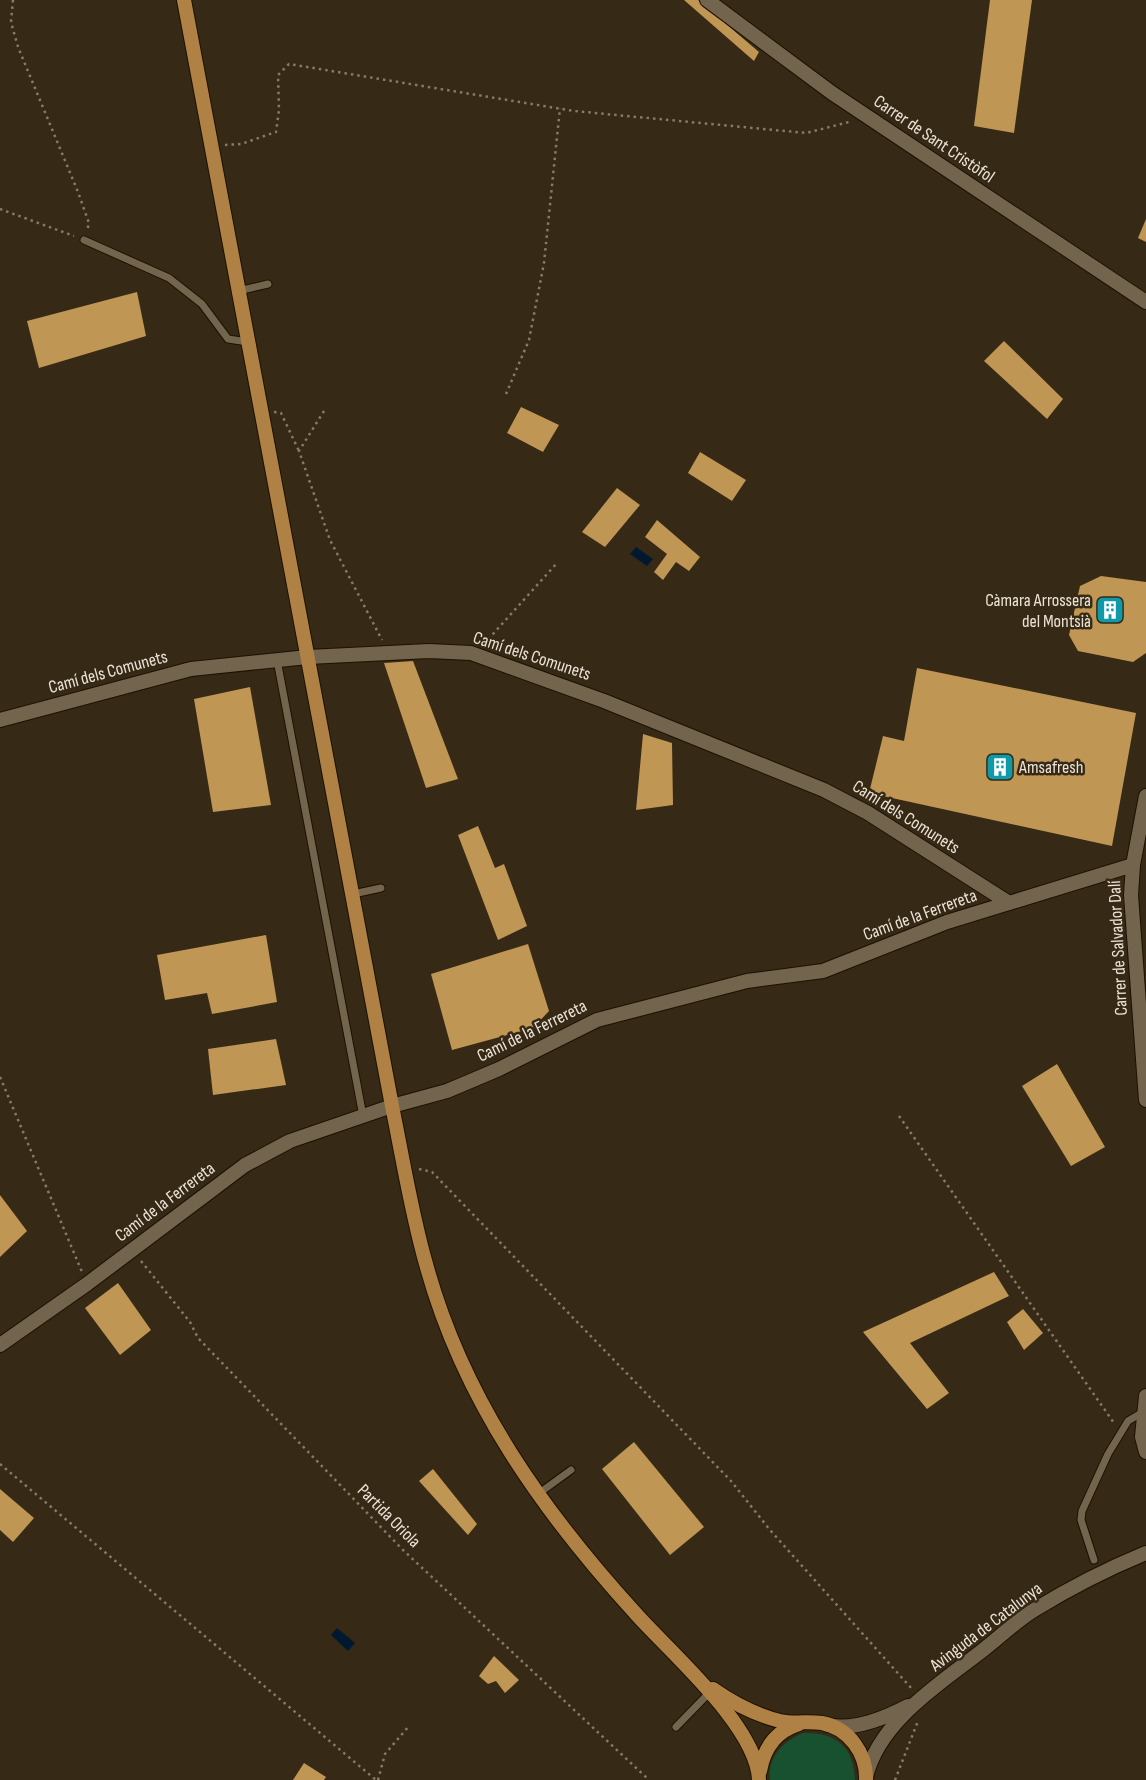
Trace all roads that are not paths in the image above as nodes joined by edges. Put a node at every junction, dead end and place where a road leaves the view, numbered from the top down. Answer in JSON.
{"nodes":[{"id":1,"x":184,"y":0,"type":"edge"},
{"id":2,"x":707,"y":0,"type":"edge"},
{"id":3,"x":84,"y":240,"type":"road end"},
{"id":4,"x":268,"y":284,"type":"dead end"},
{"id":5,"x":238,"y":290,"type":"junction"},
{"id":6,"x":1146,"y":302,"type":"edge"},
{"id":7,"x":248,"y":342,"type":"junction"},
{"id":8,"x":308,"y":657,"type":"junction"},
{"id":9,"x":277,"y":660,"type":"junction"},
{"id":10,"x":0,"y":720,"type":"edge"},
{"id":11,"x":1146,"y":796,"type":"edge"},
{"id":12,"x":1133,"y":865,"type":"junction"},
{"id":13,"x":381,"y":888,"type":"dead end"},
{"id":14,"x":352,"y":894,"type":"junction"},
{"id":15,"x":1009,"y":903,"type":"junction"},
{"id":16,"x":1146,"y":1100,"type":"edge"},
{"id":17,"x":392,"y":1106,"type":"junction"},
{"id":18,"x":363,"y":1117,"type":"junction"},
{"id":19,"x":0,"y":1345,"type":"edge"},
{"id":20,"x":1146,"y":1396,"type":"edge"},
{"id":21,"x":1143,"y":1412,"type":"junction"},
{"id":22,"x":1146,"y":1452,"type":"edge"},
{"id":23,"x":571,"y":1470,"type":"dead end"},
{"id":24,"x":538,"y":1494,"type":"junction"},
{"id":25,"x":1146,"y":1553,"type":"edge"},
{"id":26,"x":1094,"y":1560,"type":"dead end"},
{"id":27,"x":701,"y":1680,"type":"junction"},
{"id":28,"x":710,"y":1692,"type":"junction"},
{"id":29,"x":925,"y":1695,"type":"junction"},
{"id":30,"x":802,"y":1723,"type":"junction"},
{"id":31,"x":828,"y":1725,"type":"junction"},
{"id":32,"x":676,"y":1727,"type":"dead end"},
{"id":33,"x":759,"y":1777,"type":"edge"},
{"id":34,"x":866,"y":1779,"type":"edge"}],
"edges":[{"from":1,"to":5,"type":"main road"},
{"from":2,"to":6,"type":"street","name":"Carrer de Sant Cristòfol"},
{"from":3,"to":7,"type":"lane"},
{"from":4,"to":5,"type":"lane"},
{"from":5,"to":7,"type":"main road"},
{"from":7,"to":8,"type":"main road"},
{"from":8,"to":9,"type":"street","name":"Camí dels Comunets"},
{"from":8,"to":14,"type":"main road"},
{"from":8,"to":15,"type":"street","name":"Camí dels Comunets"},
{"from":9,"to":10,"type":"street","name":"Camí dels Comunets"},
{"from":9,"to":18,"type":"lane"},
{"from":11,"to":12,"type":"street","name":"Carrer de Salvador Dalí"},
{"from":12,"to":15,"type":"street","name":"Camí de la Ferrereta"},
{"from":12,"to":16,"type":"street","name":"Carrer de Salvador Dalí"},
{"from":13,"to":14,"type":"lane"},
{"from":14,"to":17,"type":"main road"},
{"from":15,"to":17,"type":"street","name":"Camí de la Ferrereta"},
{"from":17,"to":18,"type":"street","name":"Camí de la Ferrereta"},
{"from":17,"to":24,"type":"main road"},
{"from":18,"to":19,"type":"street","name":"Camí de la Ferrereta"},
{"from":20,"to":21,"type":"street"},
{"from":21,"to":22,"type":"street"},
{"from":21,"to":26,"type":"lane"},
{"from":23,"to":24,"type":"lane"},
{"from":24,"to":27,"type":"main road"},
{"from":25,"to":29,"type":"street","name":"Avinguda de Catalunya"},
{"from":27,"to":28,"type":"main road"},
{"from":27,"to":30,"type":"main road"},
{"from":28,"to":32,"type":"lane"},
{"from":28,"to":33,"type":"main road"},
{"from":29,"to":31,"type":"street","name":"Avinguda de Catalunya"},
{"from":29,"to":34,"type":"street","name":"Avinguda de Catalunya"},
{"from":30,"to":31,"type":"main road"},
{"from":30,"to":33,"type":"main road"},
{"from":31,"to":34,"type":"main road"}]}
